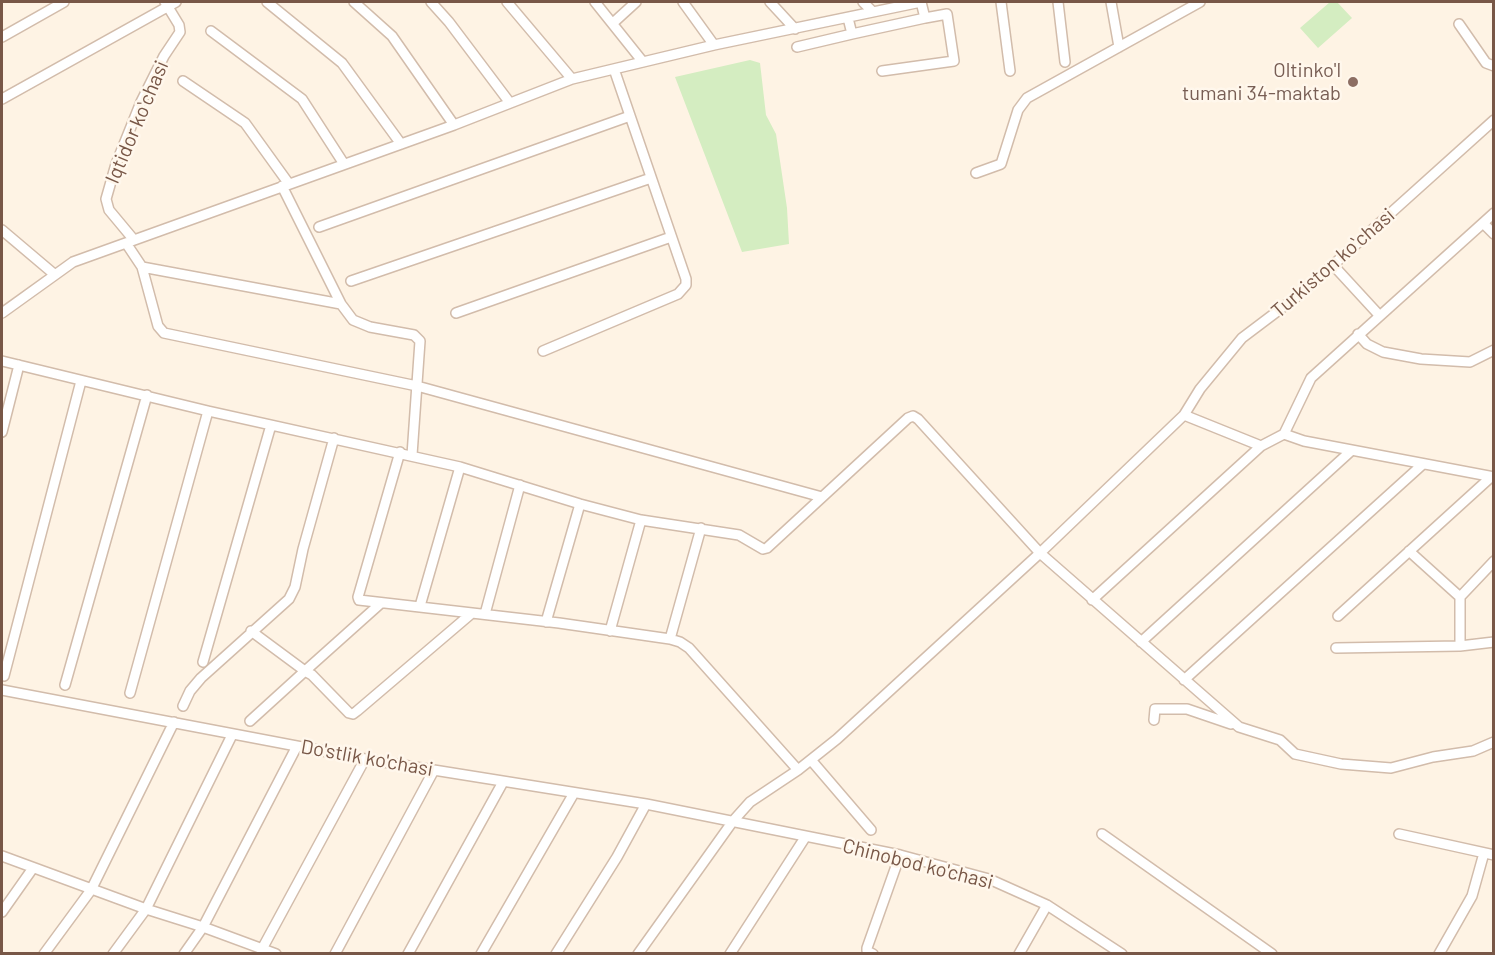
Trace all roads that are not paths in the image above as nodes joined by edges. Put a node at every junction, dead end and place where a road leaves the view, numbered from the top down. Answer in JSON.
{"nodes":[{"id":1,"x":64,"y":2,"type":"edge"},
{"id":2,"x":267,"y":2,"type":"edge"},
{"id":3,"x":354,"y":2,"type":"edge"},
{"id":4,"x":431,"y":2,"type":"edge"},
{"id":5,"x":507,"y":2,"type":"edge"},
{"id":6,"x":595,"y":2,"type":"edge"},
{"id":7,"x":636,"y":2,"type":"edge"},
{"id":8,"x":683,"y":2,"type":"edge"},
{"id":9,"x":770,"y":2,"type":"edge"},
{"id":10,"x":863,"y":2,"type":"edge"},
{"id":11,"x":921,"y":2,"type":"edge"},
{"id":12,"x":1002,"y":2,"type":"edge"},
{"id":13,"x":1058,"y":2,"type":"edge"},
{"id":14,"x":1111,"y":2,"type":"edge"},
{"id":15,"x":1200,"y":2,"type":"edge"},
{"id":16,"x":170,"y":3,"type":"edge"},
{"id":17,"x":873,"y":12,"type":"junction"},
{"id":18,"x":848,"y":18,"type":"junction"},
{"id":19,"x":925,"y":18,"type":"junction"},
{"id":20,"x":613,"y":23,"type":"junction"},
{"id":21,"x":1459,"y":24,"type":"dead end"},
{"id":22,"x":795,"y":30,"type":"junction"},
{"id":23,"x":211,"y":31,"type":"dead end"},
{"id":24,"x":852,"y":34,"type":"junction"},
{"id":25,"x":2,"y":35,"type":"edge"},
{"id":26,"x":714,"y":45,"type":"junction"},
{"id":27,"x":797,"y":47,"type":"dead end"},
{"id":28,"x":1119,"y":47,"type":"junction"},
{"id":29,"x":644,"y":62,"type":"junction"},
{"id":30,"x":1065,"y":62,"type":"dead end"},
{"id":31,"x":1494,"y":66,"type":"edge"},
{"id":32,"x":614,"y":69,"type":"junction"},
{"id":33,"x":882,"y":71,"type":"dead end"},
{"id":34,"x":1010,"y":71,"type":"dead end"},
{"id":35,"x":572,"y":79,"type":"junction"},
{"id":36,"x":183,"y":81,"type":"dead end"},
{"id":37,"x":2,"y":99,"type":"edge"},
{"id":38,"x":510,"y":103,"type":"junction"},
{"id":39,"x":630,"y":116,"type":"junction"},
{"id":40,"x":1494,"y":120,"type":"edge"},
{"id":41,"x":454,"y":125,"type":"junction"},
{"id":42,"x":401,"y":144,"type":"junction"},
{"id":43,"x":344,"y":164,"type":"junction"},
{"id":44,"x":976,"y":173,"type":"dead end"},
{"id":45,"x":651,"y":178,"type":"junction"},
{"id":46,"x":286,"y":185,"type":"junction"},
{"id":47,"x":1494,"y":213,"type":"edge"},
{"id":48,"x":1482,"y":223,"type":"junction"},
{"id":49,"x":319,"y":227,"type":"dead end"},
{"id":50,"x":2,"y":230,"type":"edge"},
{"id":51,"x":1494,"y":234,"type":"edge"},
{"id":52,"x":671,"y":237,"type":"junction"},
{"id":53,"x":130,"y":242,"type":"junction"},
{"id":54,"x":1333,"y":265,"type":"junction"},
{"id":55,"x":142,"y":267,"type":"junction"},
{"id":56,"x":54,"y":274,"type":"junction"},
{"id":57,"x":351,"y":281,"type":"dead end"},
{"id":58,"x":341,"y":304,"type":"junction"},
{"id":59,"x":2,"y":313,"type":"edge"},
{"id":60,"x":456,"y":313,"type":"dead end"},
{"id":61,"x":1379,"y":315,"type":"junction"},
{"id":62,"x":1358,"y":334,"type":"junction"},
{"id":63,"x":1494,"y":350,"type":"edge"},
{"id":64,"x":543,"y":351,"type":"dead end"},
{"id":65,"x":2,"y":361,"type":"edge"},
{"id":66,"x":19,"y":365,"type":"junction"},
{"id":67,"x":81,"y":381,"type":"junction"},
{"id":68,"x":417,"y":386,"type":"junction"},
{"id":69,"x":147,"y":396,"type":"junction"},
{"id":70,"x":208,"y":411,"type":"junction"},
{"id":71,"x":1184,"y":415,"type":"junction"},
{"id":72,"x":271,"y":425,"type":"junction"},
{"id":73,"x":2,"y":432,"type":"edge"},
{"id":74,"x":1284,"y":434,"type":"junction"},
{"id":75,"x":334,"y":438,"type":"junction"},
{"id":76,"x":1261,"y":446,"type":"junction"},
{"id":77,"x":1352,"y":450,"type":"junction"},
{"id":78,"x":400,"y":452,"type":"junction"},
{"id":79,"x":412,"y":455,"type":"junction"},
{"id":80,"x":1423,"y":464,"type":"junction"},
{"id":81,"x":460,"y":466,"type":"junction"},
{"id":82,"x":1492,"y":477,"type":"edge"},
{"id":83,"x":520,"y":484,"type":"junction"},
{"id":84,"x":822,"y":497,"type":"junction"},
{"id":85,"x":580,"y":504,"type":"junction"},
{"id":86,"x":641,"y":520,"type":"junction"},
{"id":87,"x":701,"y":528,"type":"junction"},
{"id":88,"x":1409,"y":551,"type":"junction"},
{"id":89,"x":1040,"y":553,"type":"junction"},
{"id":90,"x":1494,"y":561,"type":"edge"},
{"id":91,"x":1460,"y":597,"type":"junction"},
{"id":92,"x":1092,"y":600,"type":"junction"},
{"id":93,"x":381,"y":603,"type":"junction"},
{"id":94,"x":420,"y":606,"type":"junction"},
{"id":95,"x":472,"y":613,"type":"junction"},
{"id":96,"x":484,"y":614,"type":"junction"},
{"id":97,"x":1338,"y":616,"type":"dead end"},
{"id":98,"x":546,"y":622,"type":"junction"},
{"id":99,"x":252,"y":631,"type":"junction"},
{"id":100,"x":610,"y":631,"type":"junction"},
{"id":101,"x":670,"y":639,"type":"junction"},
{"id":102,"x":1141,"y":642,"type":"junction"},
{"id":103,"x":1494,"y":642,"type":"edge"},
{"id":104,"x":1460,"y":646,"type":"junction"},
{"id":105,"x":1336,"y":648,"type":"dead end"},
{"id":106,"x":203,"y":662,"type":"dead end"},
{"id":107,"x":305,"y":671,"type":"junction"},
{"id":108,"x":2,"y":678,"type":"edge"},
{"id":109,"x":1184,"y":680,"type":"junction"},
{"id":110,"x":65,"y":686,"type":"dead end"},
{"id":111,"x":2,"y":690,"type":"edge"},
{"id":112,"x":130,"y":693,"type":"dead end"},
{"id":113,"x":183,"y":706,"type":"dead end"},
{"id":114,"x":1154,"y":720,"type":"dead end"},
{"id":115,"x":250,"y":721,"type":"dead end"},
{"id":116,"x":174,"y":723,"type":"junction"},
{"id":117,"x":1239,"y":727,"type":"junction"},
{"id":118,"x":232,"y":735,"type":"junction"},
{"id":119,"x":1494,"y":742,"type":"edge"},
{"id":120,"x":297,"y":746,"type":"junction"},
{"id":121,"x":365,"y":759,"type":"junction"},
{"id":122,"x":811,"y":760,"type":"junction"},
{"id":123,"x":434,"y":770,"type":"junction"},
{"id":124,"x":798,"y":770,"type":"junction"},
{"id":125,"x":503,"y":782,"type":"junction"},
{"id":126,"x":574,"y":793,"type":"junction"},
{"id":127,"x":646,"y":804,"type":"junction"},
{"id":128,"x":733,"y":820,"type":"junction"},
{"id":129,"x":871,"y":830,"type":"dead end"},
{"id":130,"x":1102,"y":834,"type":"dead end"},
{"id":131,"x":1399,"y":834,"type":"dead end"},
{"id":132,"x":806,"y":836,"type":"junction"},
{"id":133,"x":1489,"y":854,"type":"edge"},
{"id":134,"x":900,"y":855,"type":"junction"},
{"id":135,"x":2,"y":856,"type":"edge"},
{"id":136,"x":33,"y":868,"type":"junction"},
{"id":137,"x":91,"y":890,"type":"junction"},
{"id":138,"x":1047,"y":906,"type":"junction"},
{"id":139,"x":146,"y":909,"type":"junction"},
{"id":140,"x":2,"y":912,"type":"edge"},
{"id":141,"x":203,"y":927,"type":"junction"},
{"id":142,"x":256,"y":950,"type":"edge"},
{"id":143,"x":44,"y":954,"type":"edge"},
{"id":144,"x":113,"y":954,"type":"edge"},
{"id":145,"x":184,"y":954,"type":"edge"},
{"id":146,"x":276,"y":954,"type":"edge"},
{"id":147,"x":335,"y":954,"type":"edge"},
{"id":148,"x":408,"y":954,"type":"edge"},
{"id":149,"x":482,"y":954,"type":"edge"},
{"id":150,"x":556,"y":954,"type":"edge"},
{"id":151,"x":639,"y":954,"type":"edge"},
{"id":152,"x":730,"y":954,"type":"edge"},
{"id":153,"x":873,"y":954,"type":"edge"},
{"id":154,"x":1018,"y":954,"type":"edge"},
{"id":155,"x":1122,"y":954,"type":"edge"},
{"id":156,"x":1272,"y":954,"type":"edge"},
{"id":157,"x":1439,"y":954,"type":"edge"}],
"edges":[{"from":1,"to":25,"type":"street"},
{"from":2,"to":42,"type":"street"},
{"from":3,"to":41,"type":"street"},
{"from":4,"to":38,"type":"street"},
{"from":5,"to":35,"type":"street"},
{"from":6,"to":20,"type":"street"},
{"from":7,"to":20,"type":"street"},
{"from":8,"to":26,"type":"street"},
{"from":9,"to":22,"type":"street"},
{"from":10,"to":17,"type":"street"},
{"from":11,"to":17,"type":"street"},
{"from":11,"to":19,"type":"street"},
{"from":12,"to":34,"type":"street"},
{"from":13,"to":30,"type":"street"},
{"from":14,"to":28,"type":"street"},
{"from":15,"to":28,"type":"street"},
{"from":16,"to":37,"type":"street"},
{"from":16,"to":53,"type":"street","name":"Iqtidor koʻchasi"},
{"from":17,"to":18,"type":"street"},
{"from":18,"to":22,"type":"street"},
{"from":18,"to":24,"type":"street"},
{"from":19,"to":24,"type":"street"},
{"from":19,"to":33,"type":"street"},
{"from":20,"to":29,"type":"street"},
{"from":21,"to":31,"type":"street"},
{"from":22,"to":26,"type":"street"},
{"from":23,"to":43,"type":"street"},
{"from":24,"to":27,"type":"street"},
{"from":26,"to":29,"type":"street"},
{"from":28,"to":44,"type":"street"},
{"from":29,"to":32,"type":"street"},
{"from":32,"to":35,"type":"street"},
{"from":32,"to":39,"type":"street"},
{"from":35,"to":38,"type":"street"},
{"from":36,"to":46,"type":"street"},
{"from":38,"to":41,"type":"street"},
{"from":39,"to":45,"type":"street"},
{"from":39,"to":49,"type":"street"},
{"from":40,"to":54,"type":"street","name":"Turkiston koʻchasi"},
{"from":41,"to":42,"type":"street"},
{"from":42,"to":43,"type":"street"},
{"from":43,"to":46,"type":"street"},
{"from":45,"to":52,"type":"street"},
{"from":45,"to":57,"type":"street"},
{"from":46,"to":53,"type":"street"},
{"from":46,"to":58,"type":"street"},
{"from":47,"to":48,"type":"street"},
{"from":48,"to":51,"type":"street"},
{"from":48,"to":61,"type":"street"},
{"from":50,"to":56,"type":"street"},
{"from":52,"to":60,"type":"street"},
{"from":52,"to":64,"type":"street"},
{"from":53,"to":55,"type":"street"},
{"from":53,"to":56,"type":"street"},
{"from":54,"to":61,"type":"street"},
{"from":54,"to":71,"type":"street","name":"Turkiston koʻchasi"},
{"from":55,"to":58,"type":"street"},
{"from":55,"to":68,"type":"street"},
{"from":56,"to":59,"type":"street"},
{"from":58,"to":68,"type":"street"},
{"from":61,"to":62,"type":"street"},
{"from":62,"to":63,"type":"street"},
{"from":62,"to":74,"type":"street"},
{"from":65,"to":66,"type":"street"},
{"from":66,"to":67,"type":"street"},
{"from":66,"to":73,"type":"street"},
{"from":67,"to":69,"type":"street"},
{"from":67,"to":108,"type":"street"},
{"from":68,"to":79,"type":"street"},
{"from":68,"to":84,"type":"street"},
{"from":69,"to":70,"type":"street"},
{"from":69,"to":110,"type":"street"},
{"from":70,"to":72,"type":"street"},
{"from":70,"to":112,"type":"street"},
{"from":71,"to":76,"type":"street"},
{"from":71,"to":89,"type":"street","name":"Turkiston koʻchasi"},
{"from":72,"to":75,"type":"street"},
{"from":72,"to":106,"type":"street"},
{"from":74,"to":76,"type":"street"},
{"from":74,"to":77,"type":"street"},
{"from":75,"to":78,"type":"street"},
{"from":75,"to":99,"type":"street"},
{"from":76,"to":92,"type":"street"},
{"from":77,"to":80,"type":"street"},
{"from":77,"to":102,"type":"street"},
{"from":78,"to":79,"type":"street"},
{"from":78,"to":93,"type":"street"},
{"from":79,"to":81,"type":"street"},
{"from":80,"to":82,"type":"street"},
{"from":80,"to":109,"type":"street"},
{"from":81,"to":83,"type":"street"},
{"from":81,"to":94,"type":"street"},
{"from":82,"to":88,"type":"street"},
{"from":83,"to":85,"type":"street"},
{"from":83,"to":96,"type":"street"},
{"from":84,"to":87,"type":"street"},
{"from":84,"to":89,"type":"street"},
{"from":85,"to":86,"type":"street"},
{"from":85,"to":98,"type":"street"},
{"from":86,"to":87,"type":"street"},
{"from":86,"to":100,"type":"street"},
{"from":87,"to":101,"type":"street"},
{"from":88,"to":91,"type":"street"},
{"from":88,"to":97,"type":"street"},
{"from":89,"to":92,"type":"street"},
{"from":89,"to":122,"type":"street","name":"Turkiston koʻchasi"},
{"from":90,"to":91,"type":"street"},
{"from":91,"to":104,"type":"street"},
{"from":92,"to":102,"type":"street"},
{"from":93,"to":94,"type":"street"},
{"from":93,"to":107,"type":"street"},
{"from":94,"to":95,"type":"street"},
{"from":95,"to":96,"type":"street"},
{"from":95,"to":107,"type":"street"},
{"from":96,"to":98,"type":"street"},
{"from":98,"to":100,"type":"street"},
{"from":99,"to":107,"type":"street"},
{"from":99,"to":113,"type":"street"},
{"from":100,"to":101,"type":"street"},
{"from":101,"to":124,"type":"street"},
{"from":102,"to":109,"type":"street"},
{"from":103,"to":104,"type":"street"},
{"from":104,"to":105,"type":"street"},
{"from":107,"to":115,"type":"street"},
{"from":109,"to":117,"type":"street"},
{"from":111,"to":116,"type":"street","name":"Do'stlik ko'chasi"},
{"from":114,"to":117,"type":"street"},
{"from":116,"to":118,"type":"street","name":"Do'stlik ko'chasi"},
{"from":116,"to":137,"type":"street"},
{"from":117,"to":119,"type":"street"},
{"from":118,"to":120,"type":"street","name":"Do'stlik ko'chasi"},
{"from":118,"to":139,"type":"street"},
{"from":120,"to":121,"type":"street","name":"Do'stlik ko'chasi"},
{"from":120,"to":141,"type":"street"},
{"from":121,"to":123,"type":"street","name":"Do'stlik ko'chasi"},
{"from":121,"to":142,"type":"street"},
{"from":122,"to":124,"type":"street","name":"Turkiston koʻchasi"},
{"from":122,"to":129,"type":"street"},
{"from":123,"to":125,"type":"street","name":"Do'stlik ko'chasi"},
{"from":123,"to":147,"type":"street"},
{"from":124,"to":128,"type":"street","name":"Turkiston koʻchasi"},
{"from":125,"to":126,"type":"street","name":"Do'stlik ko'chasi"},
{"from":125,"to":148,"type":"street"},
{"from":126,"to":127,"type":"street","name":"Do'stlik ko'chasi"},
{"from":126,"to":149,"type":"street"},
{"from":127,"to":128,"type":"street","name":"Do'stlik ko'chasi"},
{"from":127,"to":150,"type":"street"},
{"from":128,"to":132,"type":"street","name":"Chinobod ko'chasi"},
{"from":128,"to":151,"type":"street","name":"Turkiston koʻchasi"},
{"from":130,"to":156,"type":"street"},
{"from":131,"to":133,"type":"street"},
{"from":132,"to":134,"type":"street","name":"Chinobod ko'chasi"},
{"from":132,"to":152,"type":"street"},
{"from":133,"to":157,"type":"street"},
{"from":134,"to":138,"type":"street","name":"Chinobod ko'chasi"},
{"from":134,"to":153,"type":"street"},
{"from":135,"to":136,"type":"street"},
{"from":136,"to":137,"type":"street"},
{"from":136,"to":140,"type":"street"},
{"from":137,"to":139,"type":"street"},
{"from":137,"to":143,"type":"street"},
{"from":138,"to":154,"type":"street"},
{"from":138,"to":155,"type":"street","name":"Chinobod ko'chasi"},
{"from":139,"to":141,"type":"street"},
{"from":139,"to":144,"type":"street"},
{"from":141,"to":142,"type":"street"},
{"from":141,"to":145,"type":"street"},
{"from":142,"to":146,"type":"street"}]}
